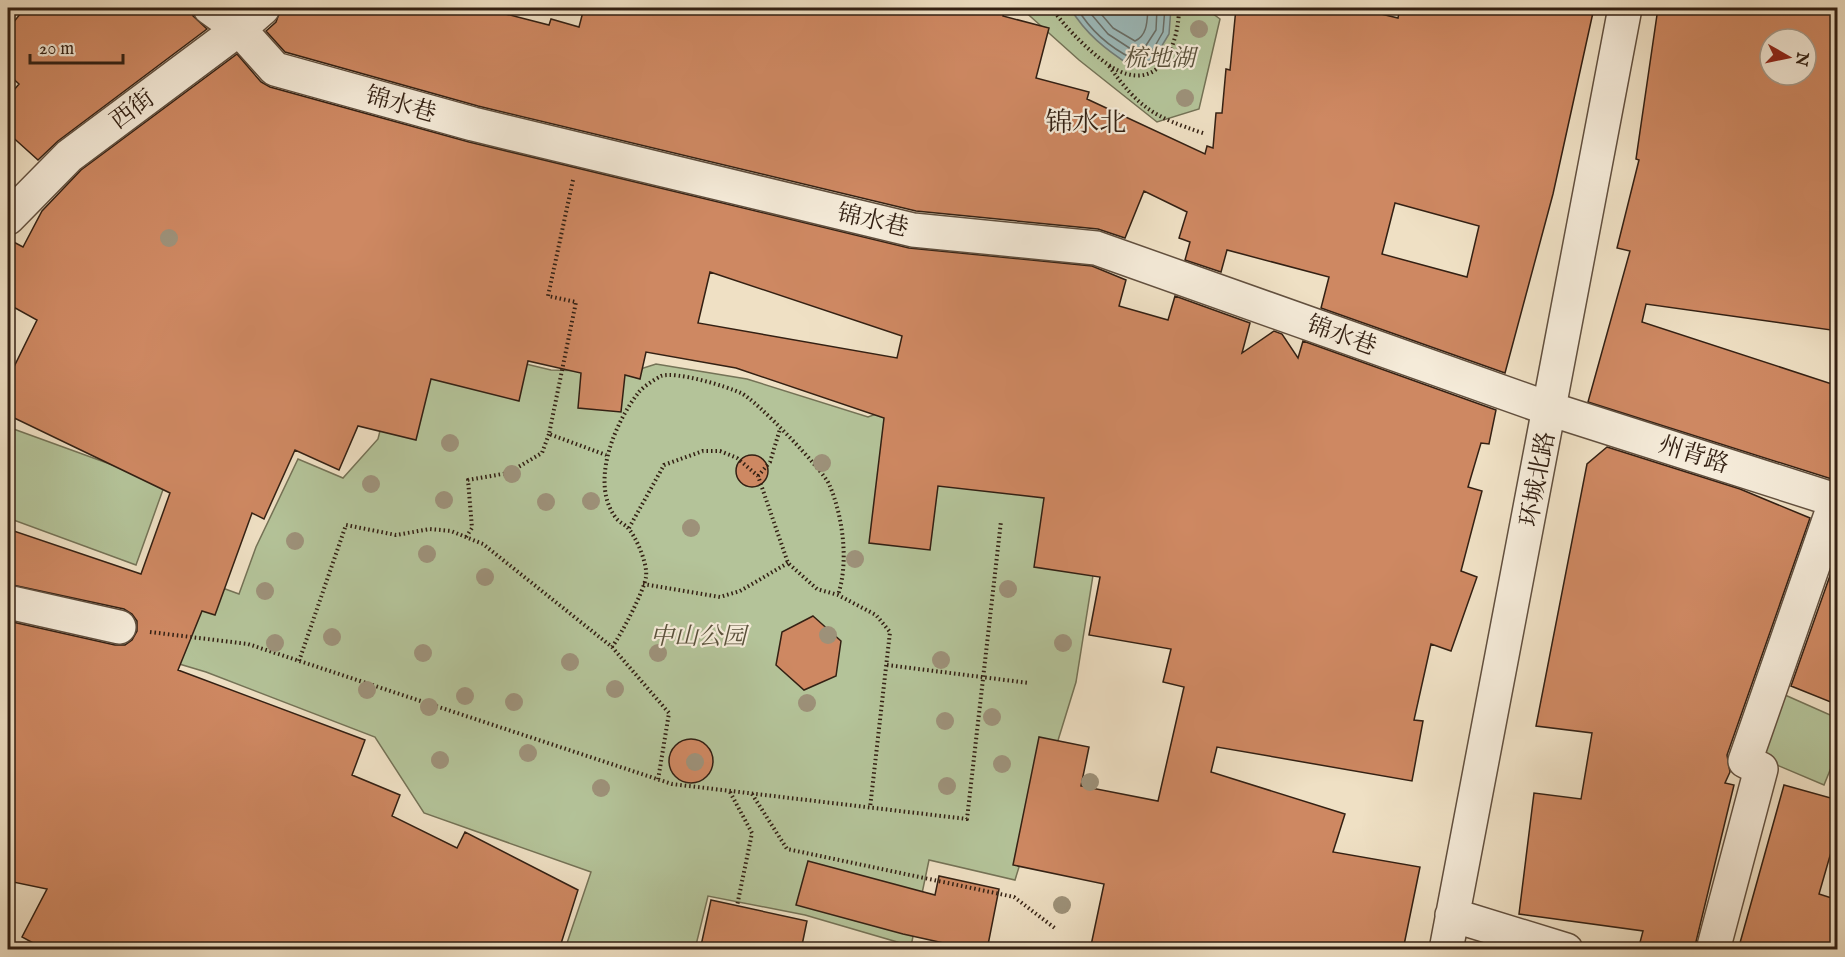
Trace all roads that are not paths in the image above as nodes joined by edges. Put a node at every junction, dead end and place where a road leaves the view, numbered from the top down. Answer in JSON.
{"nodes":[{"id":1,"x":210,"y":8,"type":"edge"},
{"id":2,"x":263,"y":8,"type":"edge"},
{"id":3,"x":1625,"y":8,"type":"edge"},
{"id":4,"x":239,"y":29,"type":"junction"},
{"id":5,"x":8,"y":218,"type":"edge"},
{"id":6,"x":1550,"y":409,"type":"junction"},
{"id":7,"x":1837,"y":501,"type":"edge"},
{"id":8,"x":8,"y":602,"type":"edge"},
{"id":9,"x":134,"y":629,"type":"road end"},
{"id":10,"x":1452,"y":915,"type":"junction"},
{"id":11,"x":1446,"y":950,"type":"edge"},
{"id":12,"x":1566,"y":950,"type":"edge"},
{"id":13,"x":1713,"y":950,"type":"edge"}],
"edges":[{"from":1,"to":4,"type":"street","name":"锦水巷"},
{"from":2,"to":4,"type":"street","name":"西街"},
{"from":3,"to":6,"type":"street","name":"环城北路"},
{"from":4,"to":5,"type":"street","name":"西街"},
{"from":4,"to":6,"type":"street","name":"锦水巷"},
{"from":6,"to":7,"type":"street","name":"州背路"},
{"from":6,"to":10,"type":"street","name":"环城北路"},
{"from":7,"to":13,"type":"street"},
{"from":8,"to":9,"type":"street"},
{"from":10,"to":11,"type":"street","name":"环城北路"},
{"from":10,"to":12,"type":"street"}]}
